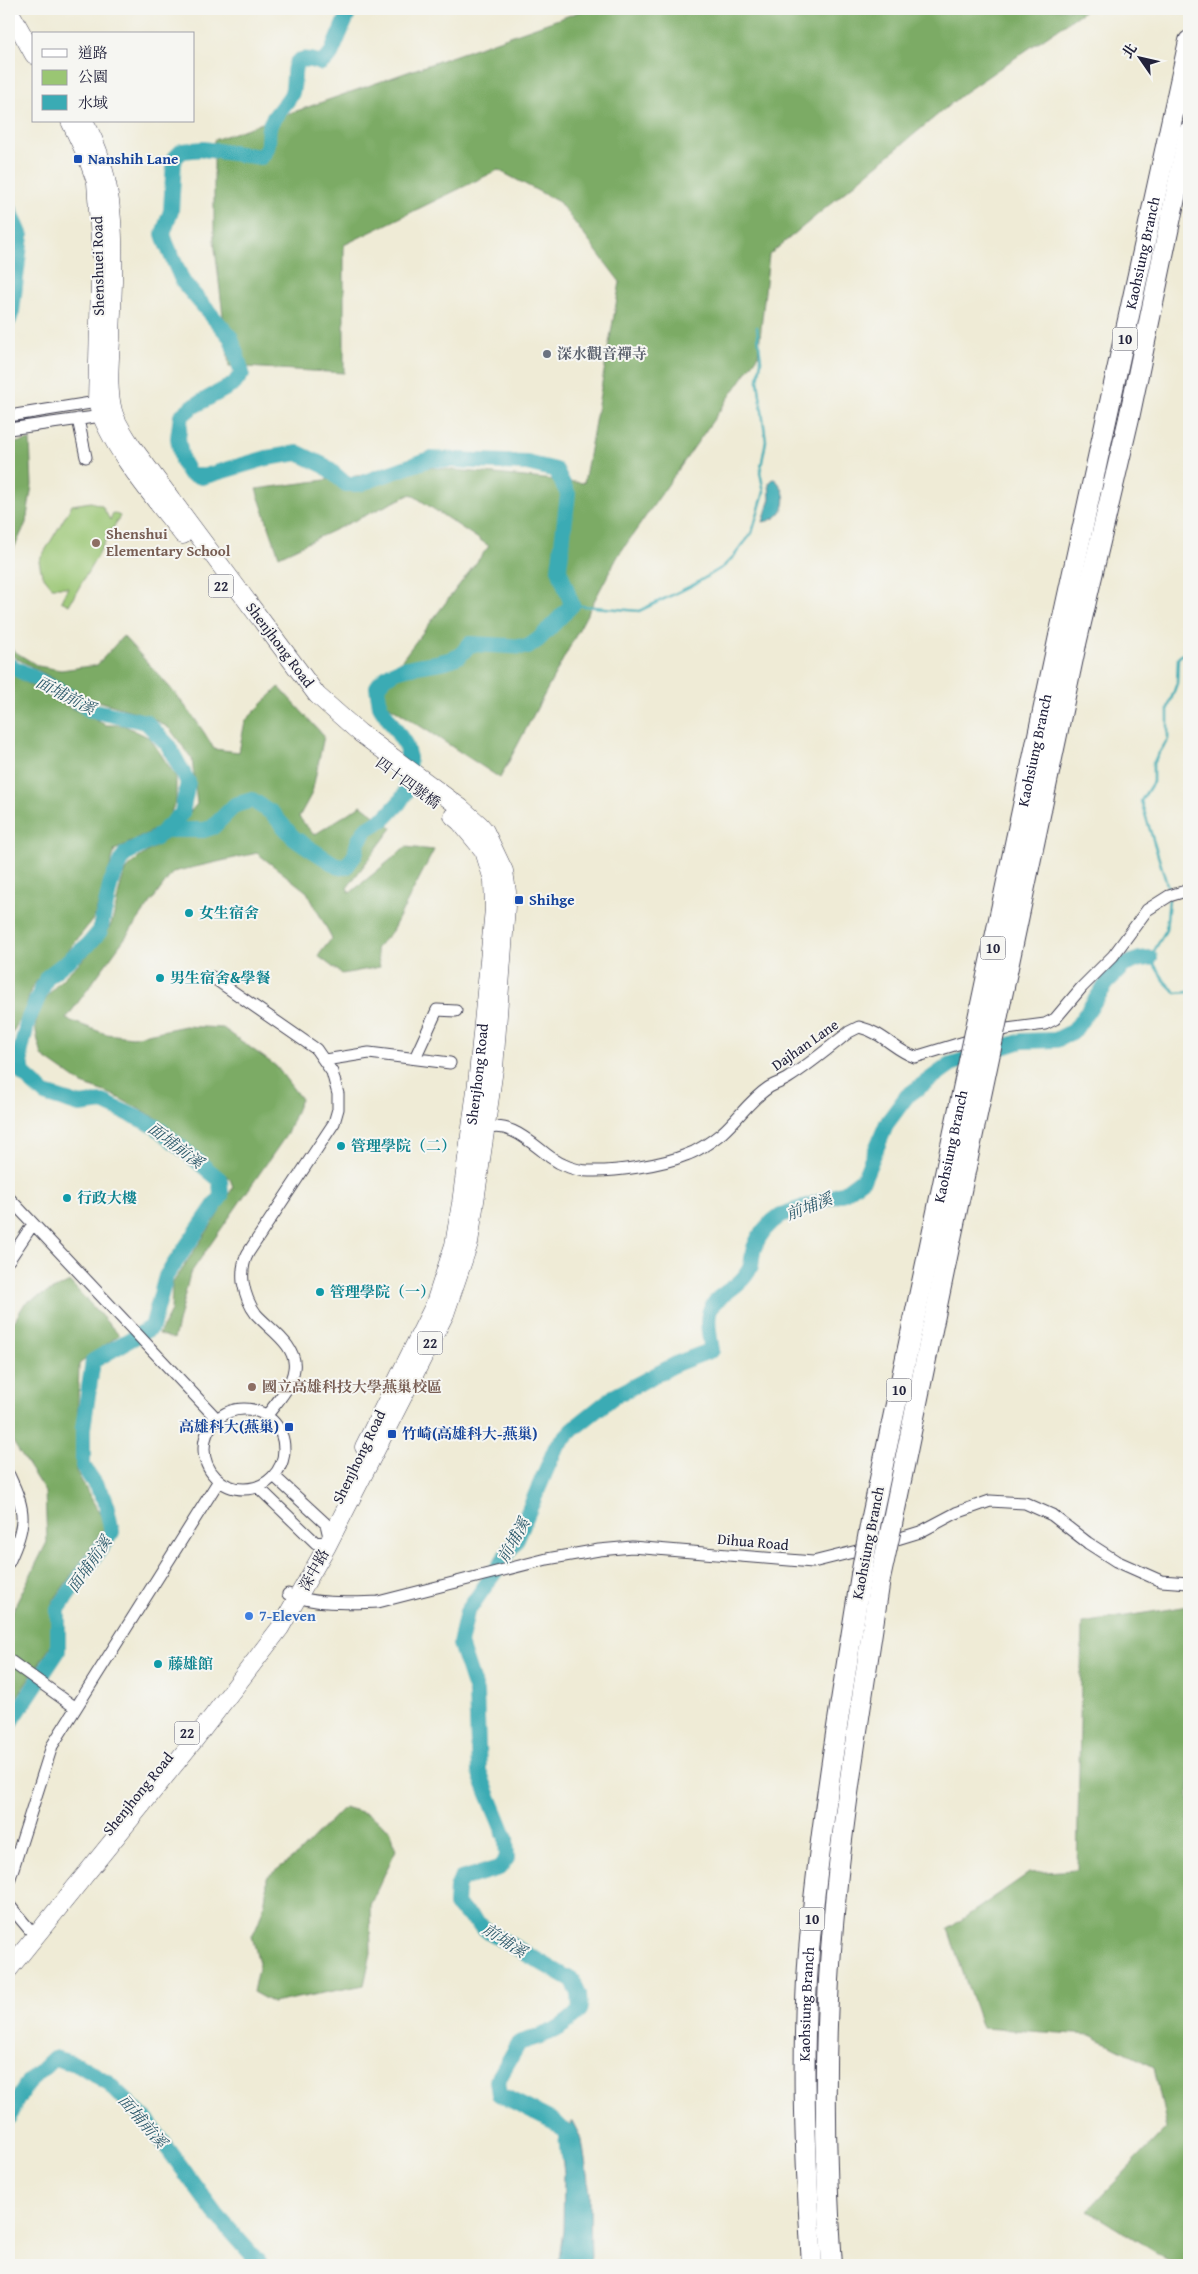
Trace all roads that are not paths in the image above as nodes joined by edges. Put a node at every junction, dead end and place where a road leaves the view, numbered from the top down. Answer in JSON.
{"nodes":[{"id":1,"x":21,"y":9,"type":"edge"},
{"id":2,"x":9,"y":10,"type":"edge"},
{"id":3,"x":34,"y":32,"type":"edge"},
{"id":4,"x":1189,"y":40,"type":"edge"},
{"id":5,"x":32,"y":51,"type":"edge"},
{"id":6,"x":70,"y":122,"type":"edge"},
{"id":7,"x":84,"y":122,"type":"edge"},
{"id":8,"x":1189,"y":131,"type":"edge"},
{"id":9,"x":105,"y":408,"type":"junction"},
{"id":10,"x":9,"y":416,"type":"edge"},
{"id":11,"x":74,"y":420,"type":"junction"},
{"id":12,"x":9,"y":429,"type":"edge"},
{"id":13,"x":86,"y":457,"type":"dead end"},
{"id":14,"x":1068,"y":640,"type":"junction"},
{"id":15,"x":357,"y":739,"type":"joint"},
{"id":16,"x":461,"y":815,"type":"joint"},
{"id":17,"x":1189,"y":890,"type":"edge"},
{"id":18,"x":212,"y":977,"type":"dead end"},
{"id":19,"x":456,"y":1011,"type":"dead end"},
{"id":20,"x":414,"y":1058,"type":"junction"},
{"id":21,"x":325,"y":1060,"type":"junction"},
{"id":22,"x":450,"y":1063,"type":"dead end"},
{"id":23,"x":484,"y":1131,"type":"junction"},
{"id":24,"x":9,"y":1198,"type":"edge"},
{"id":25,"x":33,"y":1224,"type":"junction"},
{"id":26,"x":9,"y":1260,"type":"edge"},
{"id":27,"x":937,"y":1261,"type":"junction"},
{"id":28,"x":267,"y":1415,"type":"junction"},
{"id":29,"x":217,"y":1419,"type":"junction"},
{"id":30,"x":9,"y":1475,"type":"edge"},
{"id":31,"x":274,"y":1476,"type":"junction"},
{"id":32,"x":218,"y":1482,"type":"junction"},
{"id":33,"x":258,"y":1487,"type":"junction"},
{"id":34,"x":324,"y":1536,"type":"junction"},
{"id":35,"x":9,"y":1562,"type":"edge"},
{"id":36,"x":870,"y":1577,"type":"junction"},
{"id":37,"x":1189,"y":1583,"type":"edge"},
{"id":38,"x":293,"y":1596,"type":"junction"},
{"id":39,"x":9,"y":1660,"type":"edge"},
{"id":40,"x":72,"y":1705,"type":"junction"},
{"id":41,"x":9,"y":1880,"type":"edge"},
{"id":42,"x":9,"y":1905,"type":"edge"},
{"id":43,"x":33,"y":1932,"type":"junction"},
{"id":44,"x":9,"y":1952,"type":"edge"},
{"id":45,"x":9,"y":1969,"type":"edge"},
{"id":46,"x":812,"y":2265,"type":"edge"},
{"id":47,"x":832,"y":2265,"type":"edge"}],
"edges":[{"from":1,"to":3,"type":"main road"},
{"from":2,"to":5,"type":"main road"},
{"from":4,"to":14,"type":"highway","name":"Kaohsiung Branch","number":"10"},
{"from":6,"to":9,"type":"main road","name":"Shenshuei Road"},
{"from":7,"to":9,"type":"main road","name":"Shenshuei Road"},
{"from":8,"to":14,"type":"highway","name":"Kaohsiung Branch","number":"10"},
{"from":9,"to":10,"type":"street"},
{"from":9,"to":11,"type":"street"},
{"from":9,"to":15,"type":"main road","name":"Shenjhong Road","number":"22"},
{"from":11,"to":12,"type":"street"},
{"from":11,"to":13,"type":"street"},
{"from":14,"to":27,"type":"highway","name":"Kaohsiung Branch","number":"10","bridge":true},
{"from":15,"to":16,"type":"main road","name":"四十四號橋","number":"22"},
{"from":16,"to":23,"type":"main road","name":"Shenjhong Road","number":"22"},
{"from":17,"to":23,"type":"street","name":"Dajhan Lane"},
{"from":18,"to":21,"type":"street"},
{"from":19,"to":20,"type":"street"},
{"from":20,"to":21,"type":"street"},
{"from":20,"to":22,"type":"street"},
{"from":21,"to":28,"type":"street"},
{"from":23,"to":34,"type":"main road","name":"Shenjhong Road","number":"22"},
{"from":24,"to":25,"type":"street"},
{"from":25,"to":26,"type":"street"},
{"from":25,"to":29,"type":"street"},
{"from":27,"to":36,"type":"highway","name":"Kaohsiung Branch","number":"10","bridge":true},
{"from":27,"to":36,"type":"highway","name":"Kaohsiung Branch","number":"10","bridge":true},
{"from":28,"to":29,"type":"street"},
{"from":28,"to":31,"type":"street"},
{"from":29,"to":32,"type":"street"},
{"from":30,"to":35,"type":"street"},
{"from":31,"to":33,"type":"street"},
{"from":31,"to":34,"type":"street"},
{"from":32,"to":33,"type":"street"},
{"from":32,"to":40,"type":"street"},
{"from":33,"to":34,"type":"street"},
{"from":34,"to":38,"type":"main road","name":"深中路","number":"22"},
{"from":36,"to":46,"type":"highway","name":"Kaohsiung Branch","number":"10"},
{"from":36,"to":47,"type":"highway","name":"Kaohsiung Branch","number":"10"},
{"from":37,"to":38,"type":"street","name":"Dihua Road"},
{"from":38,"to":43,"type":"main road","name":"Shenjhong Road","number":"22"},
{"from":39,"to":40,"type":"street"},
{"from":40,"to":41,"type":"street"},
{"from":42,"to":43,"type":"street"},
{"from":43,"to":44,"type":"main road","number":"22"},
{"from":43,"to":45,"type":"main road","number":"22"}]}
